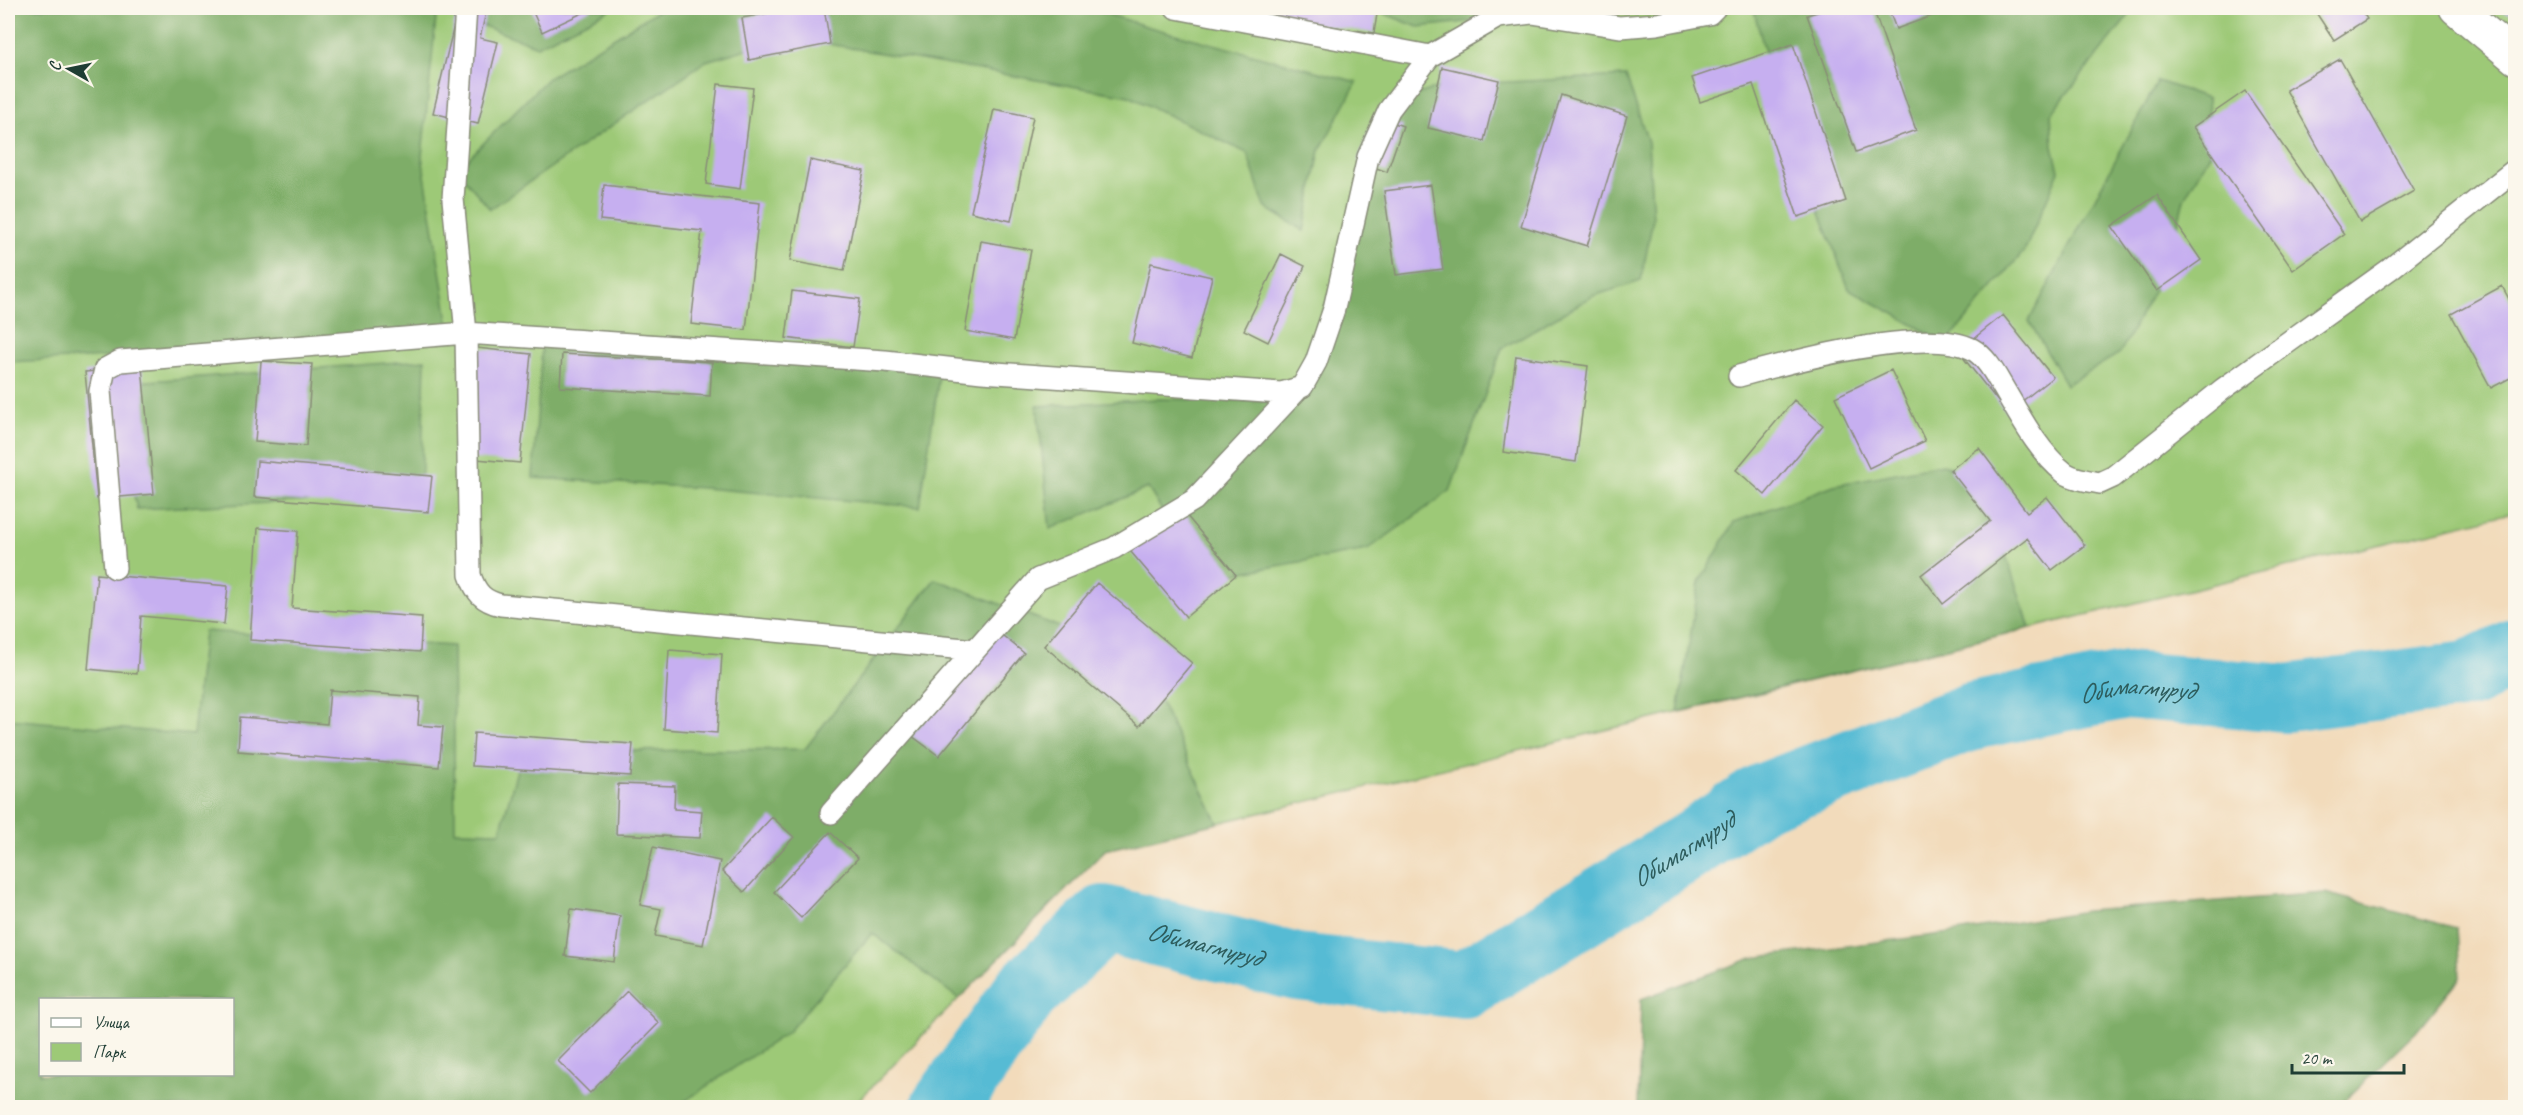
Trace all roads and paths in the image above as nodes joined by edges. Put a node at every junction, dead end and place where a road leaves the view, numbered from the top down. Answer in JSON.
{"nodes":[{"id":1,"x":466,"y":8,"type":"edge"},
{"id":2,"x":1176,"y":8,"type":"edge"},
{"id":3,"x":1715,"y":8,"type":"edge"},
{"id":4,"x":2456,"y":8,"type":"edge"},
{"id":5,"x":1430,"y":56,"type":"junction"},
{"id":6,"x":2516,"y":58,"type":"edge"},
{"id":7,"x":2516,"y":169,"type":"edge"},
{"id":8,"x":466,"y":333,"type":"junction"},
{"id":9,"x":1739,"y":376,"type":"dead end"},
{"id":10,"x":1297,"y":390,"type":"junction"},
{"id":11,"x":115,"y":568,"type":"dead end"},
{"id":12,"x":975,"y":650,"type":"junction"},
{"id":13,"x":831,"y":813,"type":"dead end"}],
"edges":[{"from":1,"to":8,"type":"lane"},
{"from":2,"to":5,"type":"lane"},
{"from":3,"to":5,"type":"lane"},
{"from":4,"to":6,"type":"street"},
{"from":5,"to":10,"type":"lane"},
{"from":7,"to":9,"type":"lane"},
{"from":8,"to":10,"type":"lane"},
{"from":8,"to":11,"type":"lane"},
{"from":8,"to":12,"type":"lane"},
{"from":10,"to":12,"type":"lane"},
{"from":12,"to":13,"type":"lane"}]}
